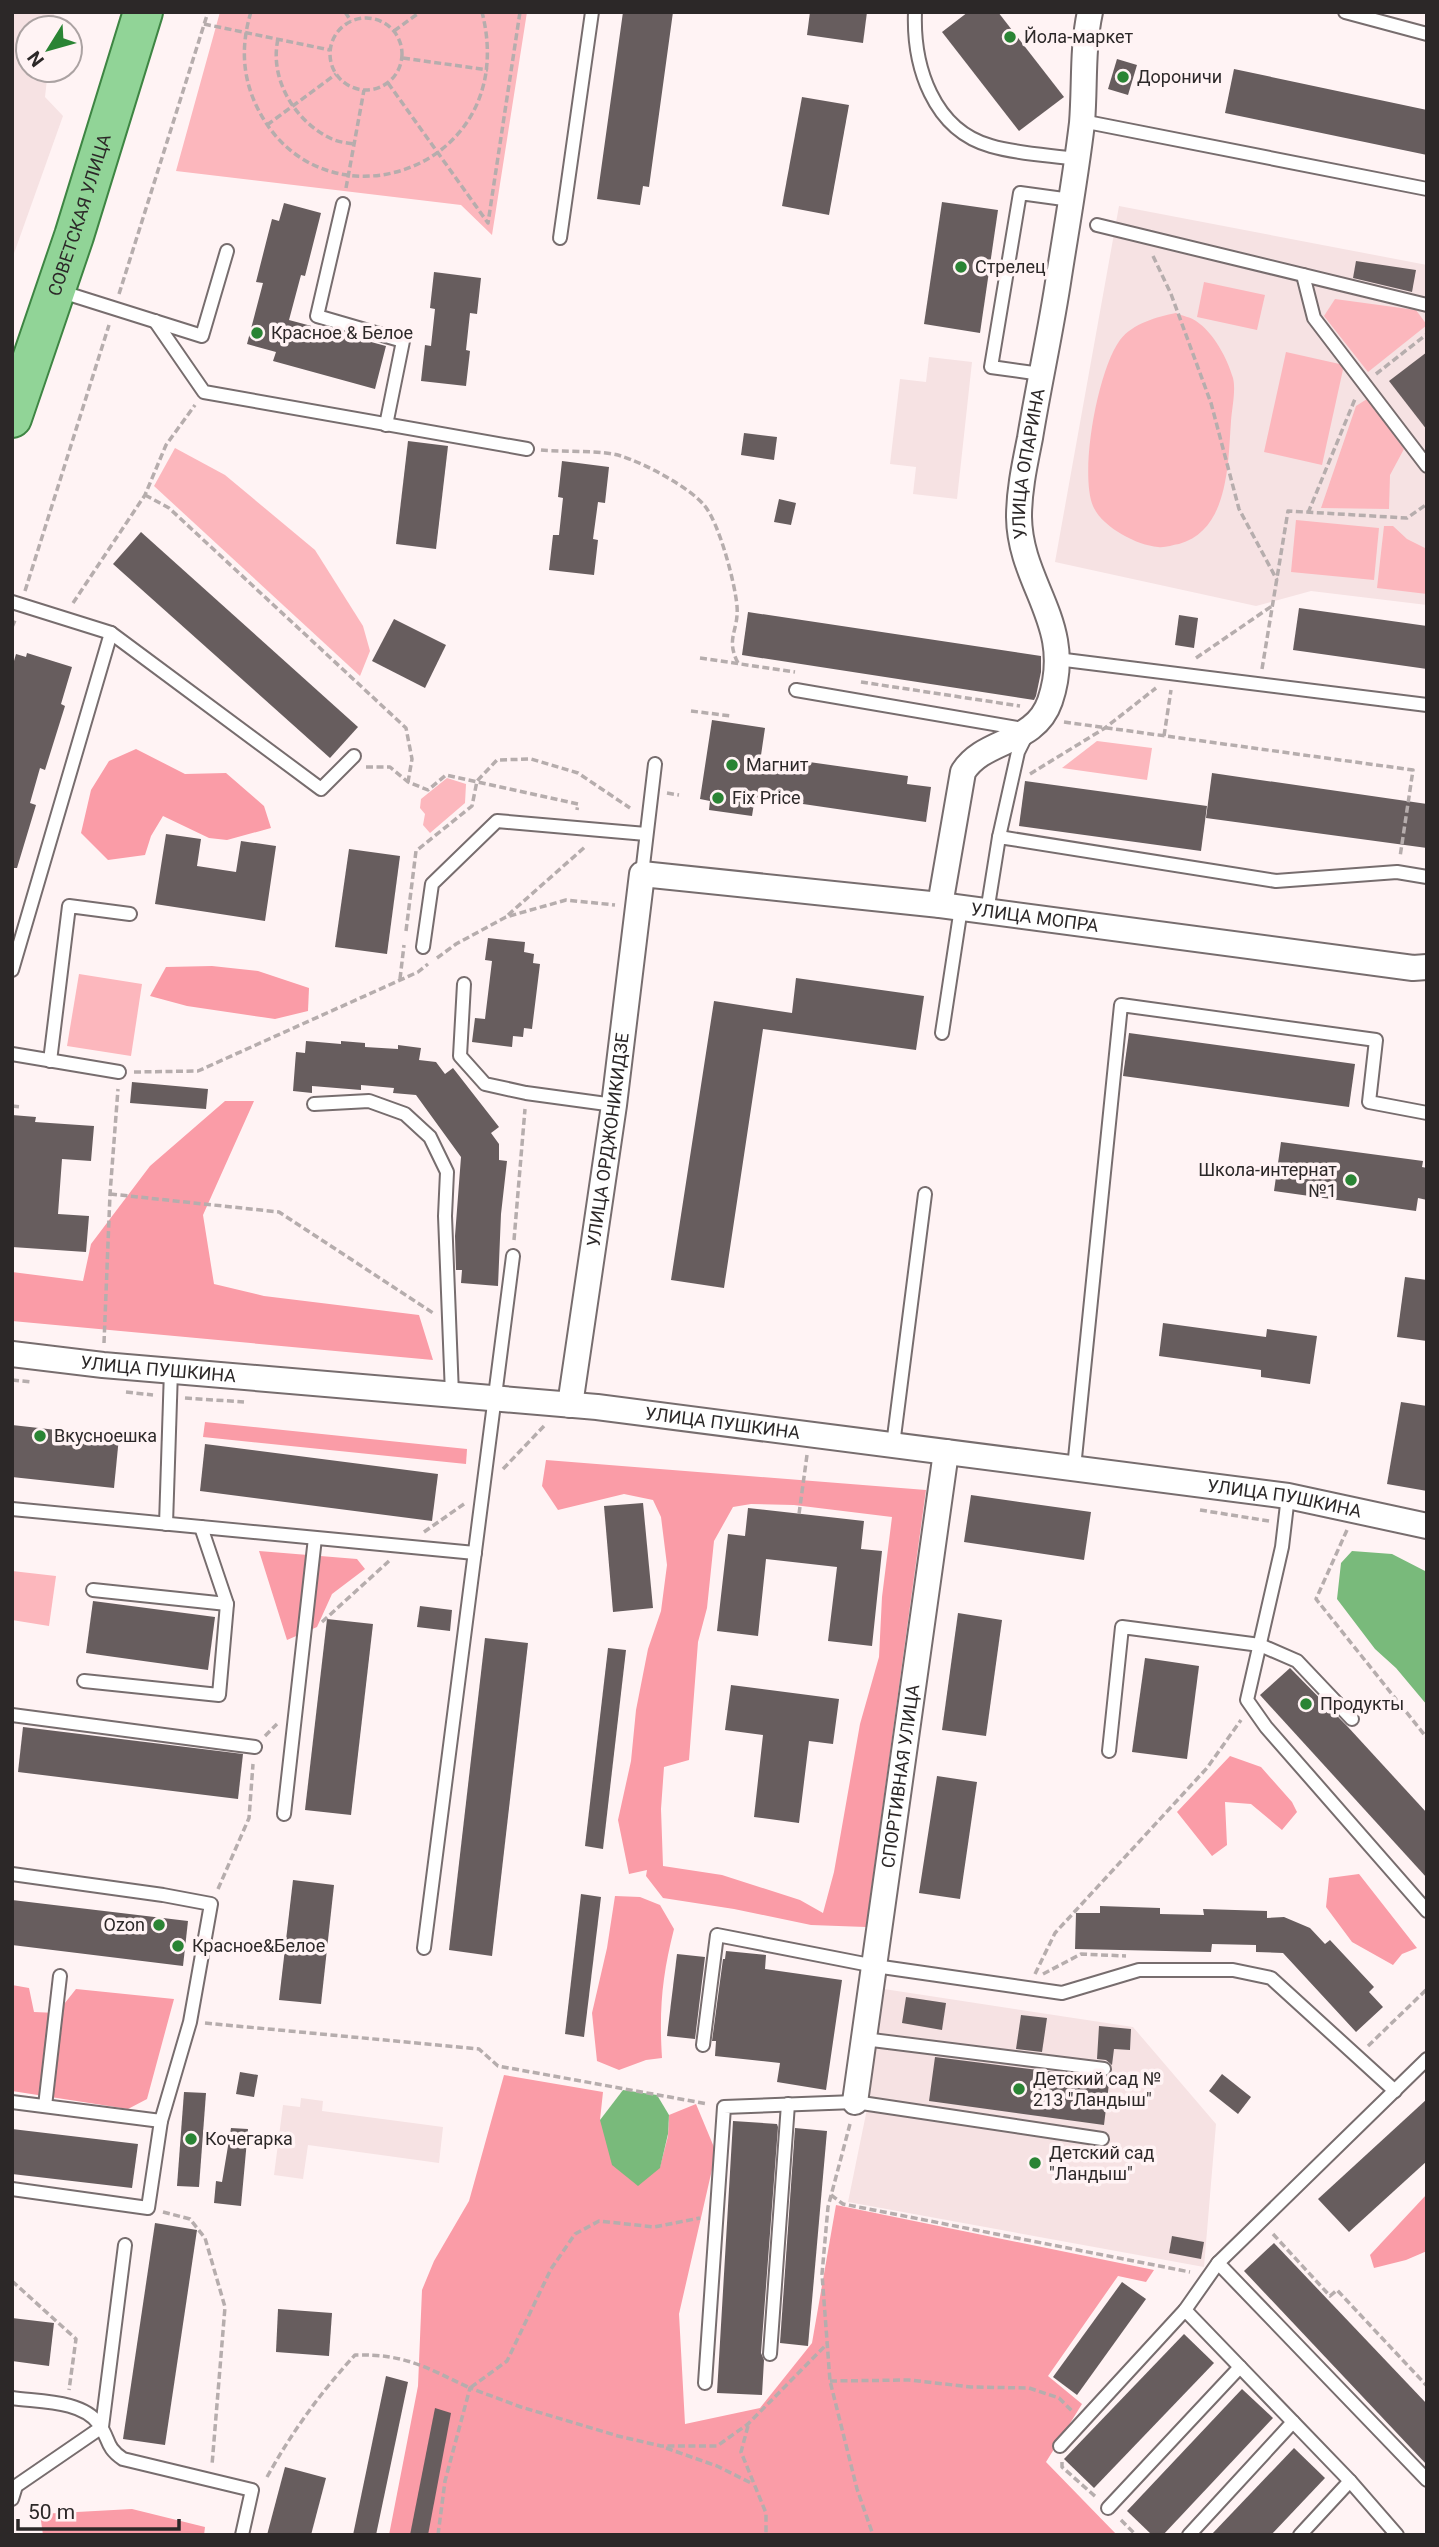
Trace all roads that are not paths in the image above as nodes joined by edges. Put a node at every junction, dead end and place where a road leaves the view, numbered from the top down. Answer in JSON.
{"nodes":[{"id":1,"x":143,"y":12,"type":"edge"},
{"id":2,"x":592,"y":12,"type":"edge"},
{"id":3,"x":915,"y":12,"type":"edge"},
{"id":4,"x":1090,"y":12,"type":"edge"},
{"id":5,"x":1345,"y":12,"type":"edge"},
{"id":6,"x":1427,"y":34,"type":"edge"},
{"id":7,"x":1082,"y":121,"type":"junction"},
{"id":8,"x":1077,"y":159,"type":"junction"},
{"id":9,"x":1427,"y":189,"type":"edge"},
{"id":10,"x":1071,"y":200,"type":"junction"},
{"id":11,"x":343,"y":204,"type":"road end"},
{"id":12,"x":1097,"y":225,"type":"dead end"},
{"id":13,"x":560,"y":238,"type":"dead end"},
{"id":14,"x":227,"y":251,"type":"dead end"},
{"id":15,"x":1303,"y":275,"type":"junction"},
{"id":16,"x":56,"y":289,"type":"junction"},
{"id":17,"x":1427,"y":305,"type":"edge"},
{"id":18,"x":155,"y":321,"type":"junction"},
{"id":19,"x":1041,"y":374,"type":"junction"},
{"id":20,"x":12,"y":418,"type":"edge"},
{"id":21,"x":386,"y":425,"type":"junction"},
{"id":22,"x":527,"y":449,"type":"road end"},
{"id":23,"x":1427,"y":466,"type":"edge"},
{"id":24,"x":12,"y":602,"type":"edge"},
{"id":25,"x":111,"y":633,"type":"junction"},
{"id":26,"x":1057,"y":659,"type":"junction"},
{"id":27,"x":796,"y":690,"type":"dead end"},
{"id":28,"x":1427,"y":705,"type":"edge"},
{"id":29,"x":1039,"y":720,"type":"junction"},
{"id":30,"x":354,"y":756,"type":"dead end"},
{"id":31,"x":655,"y":764,"type":"dead end"},
{"id":32,"x":646,"y":834,"type":"junction"},
{"id":33,"x":999,"y":837,"type":"junction"},
{"id":34,"x":642,"y":873,"type":"junction"},
{"id":35,"x":1427,"y":877,"type":"edge"},
{"id":36,"x":950,"y":907,"type":"junction"},
{"id":37,"x":987,"y":912,"type":"junction"},
{"id":38,"x":131,"y":914,"type":"dead end"},
{"id":39,"x":423,"y":947,"type":"dead end"},
{"id":40,"x":1427,"y":967,"type":"edge"},
{"id":41,"x":12,"y":970,"type":"edge"},
{"id":42,"x":464,"y":984,"type":"dead end"},
{"id":43,"x":942,"y":1033,"type":"dead end"},
{"id":44,"x":12,"y":1054,"type":"edge"},
{"id":45,"x":50,"y":1060,"type":"junction"},
{"id":46,"x":119,"y":1072,"type":"road end"},
{"id":47,"x":314,"y":1104,"type":"dead end"},
{"id":48,"x":614,"y":1105,"type":"junction"},
{"id":49,"x":1427,"y":1113,"type":"edge"},
{"id":50,"x":925,"y":1194,"type":"dead end"},
{"id":51,"x":513,"y":1256,"type":"road end"},
{"id":52,"x":12,"y":1354,"type":"edge"},
{"id":53,"x":171,"y":1370,"type":"junction"},
{"id":54,"x":452,"y":1394,"type":"junction"},
{"id":55,"x":570,"y":1405,"type":"junction"},
{"id":56,"x":495,"y":1409,"type":"junction"},
{"id":57,"x":892,"y":1445,"type":"junction"},
{"id":58,"x":946,"y":1452,"type":"junction"},
{"id":59,"x":1074,"y":1468,"type":"junction"},
{"id":60,"x":1288,"y":1496,"type":"junction"},
{"id":61,"x":12,"y":1509,"type":"edge"},
{"id":62,"x":166,"y":1524,"type":"junction"},
{"id":63,"x":1427,"y":1526,"type":"edge"},
{"id":64,"x":201,"y":1527,"type":"junction"},
{"id":65,"x":315,"y":1538,"type":"junction"},
{"id":66,"x":475,"y":1553,"type":"junction"},
{"id":67,"x":93,"y":1590,"type":"dead end"},
{"id":68,"x":227,"y":1604,"type":"junction"},
{"id":69,"x":1260,"y":1645,"type":"junction"},
{"id":70,"x":84,"y":1681,"type":"dead end"},
{"id":71,"x":12,"y":1716,"type":"edge"},
{"id":72,"x":1352,"y":1719,"type":"dead end"},
{"id":73,"x":255,"y":1747,"type":"road end"},
{"id":74,"x":1109,"y":1751,"type":"dead end"},
{"id":75,"x":284,"y":1814,"type":"dead end"},
{"id":76,"x":12,"y":1874,"type":"edge"},
{"id":77,"x":1427,"y":1911,"type":"edge"},
{"id":78,"x":424,"y":1948,"type":"dead end"},
{"id":79,"x":875,"y":1966,"type":"junction"},
{"id":80,"x":60,"y":1976,"type":"dead end"},
{"id":81,"x":864,"y":2039,"type":"junction"},
{"id":82,"x":703,"y":2045,"type":"dead end"},
{"id":83,"x":1427,"y":2059,"type":"edge"},
{"id":84,"x":1104,"y":2070,"type":"dead end"},
{"id":85,"x":1395,"y":2091,"type":"junction"},
{"id":86,"x":12,"y":2102,"type":"edge"},
{"id":87,"x":855,"y":2102,"type":"junction"},
{"id":88,"x":788,"y":2104,"type":"junction"},
{"id":89,"x":45,"y":2106,"type":"junction"},
{"id":90,"x":161,"y":2121,"type":"junction"},
{"id":91,"x":1102,"y":2139,"type":"dead end"},
{"id":92,"x":12,"y":2189,"type":"edge"},
{"id":93,"x":125,"y":2245,"type":"dead end"},
{"id":94,"x":1219,"y":2263,"type":"junction"},
{"id":95,"x":1185,"y":2309,"type":"junction"},
{"id":96,"x":770,"y":2354,"type":"dead end"},
{"id":97,"x":1240,"y":2367,"type":"junction"},
{"id":98,"x":705,"y":2383,"type":"dead end"},
{"id":99,"x":12,"y":2398,"type":"edge"},
{"id":100,"x":1293,"y":2422,"type":"junction"},
{"id":101,"x":102,"y":2427,"type":"junction"},
{"id":102,"x":1059,"y":2446,"type":"road end"},
{"id":103,"x":1427,"y":2480,"type":"edge"},
{"id":104,"x":1350,"y":2481,"type":"junction"},
{"id":105,"x":12,"y":2499,"type":"edge"},
{"id":106,"x":1108,"y":2508,"type":"road end"},
{"id":107,"x":242,"y":2535,"type":"edge"},
{"id":108,"x":1189,"y":2535,"type":"edge"},
{"id":109,"x":1300,"y":2535,"type":"edge"},
{"id":110,"x":1398,"y":2535,"type":"edge"}],
"edges":[{"from":1,"to":16,"type":"main road","name":"СОВЕТСКАЯ УЛИЦА"},
{"from":2,"to":13,"type":"lane"},
{"from":3,"to":8,"type":"lane"},
{"from":4,"to":7,"type":"street","name":"УЛИЦА ОПАРИНА"},
{"from":5,"to":6,"type":"lane"},
{"from":7,"to":8,"type":"street","name":"УЛИЦА ОПАРИНА"},
{"from":7,"to":9,"type":"lane"},
{"from":8,"to":10,"type":"street","name":"УЛИЦА ОПАРИНА"},
{"from":10,"to":19,"type":"street","name":"УЛИЦА ОПАРИНА"},
{"from":10,"to":19,"type":"lane"},
{"from":11,"to":21,"type":"lane"},
{"from":12,"to":15,"type":"lane"},
{"from":14,"to":18,"type":"lane"},
{"from":15,"to":17,"type":"lane"},
{"from":15,"to":23,"type":"lane"},
{"from":16,"to":18,"type":"lane"},
{"from":16,"to":20,"type":"main road","name":"СОВЕТСКАЯ УЛИЦА"},
{"from":18,"to":21,"type":"lane"},
{"from":19,"to":26,"type":"street","name":"УЛИЦА ОПАРИНА"},
{"from":21,"to":22,"type":"lane"},
{"from":24,"to":25,"type":"lane"},
{"from":25,"to":30,"type":"lane"},
{"from":25,"to":41,"type":"lane"},
{"from":26,"to":28,"type":"lane"},
{"from":26,"to":29,"type":"street","name":"УЛИЦА ОПАРИНА"},
{"from":27,"to":29,"type":"lane"},
{"from":29,"to":33,"type":"lane"},
{"from":29,"to":36,"type":"street"},
{"from":31,"to":32,"type":"lane"},
{"from":32,"to":34,"type":"lane"},
{"from":32,"to":39,"type":"lane"},
{"from":33,"to":35,"type":"lane"},
{"from":33,"to":37,"type":"lane"},
{"from":34,"to":36,"type":"street","name":"УЛИЦА МОПРА"},
{"from":34,"to":48,"type":"street","name":"УЛИЦА ОРДЖОНИКИДЗЕ"},
{"from":36,"to":37,"type":"street","name":"УЛИЦА МОПРА"},
{"from":36,"to":43,"type":"lane"},
{"from":37,"to":40,"type":"street","name":"УЛИЦА МОПРА"},
{"from":38,"to":45,"type":"lane"},
{"from":42,"to":48,"type":"lane"},
{"from":44,"to":45,"type":"lane"},
{"from":45,"to":46,"type":"lane"},
{"from":47,"to":54,"type":"lane"},
{"from":48,"to":55,"type":"street","name":"УЛИЦА ОРДЖОНИКИДЗЕ"},
{"from":49,"to":59,"type":"lane"},
{"from":50,"to":57,"type":"lane"},
{"from":51,"to":56,"type":"lane"},
{"from":52,"to":53,"type":"street","name":"УЛИЦА ПУШКИНА"},
{"from":53,"to":54,"type":"street","name":"УЛИЦА ПУШКИНА"},
{"from":53,"to":62,"type":"lane"},
{"from":54,"to":56,"type":"street","name":"УЛИЦА ПУШКИНА"},
{"from":55,"to":56,"type":"street","name":"УЛИЦА ПУШКИНА"},
{"from":55,"to":57,"type":"street","name":"УЛИЦА ПУШКИНА"},
{"from":56,"to":66,"type":"lane"},
{"from":57,"to":58,"type":"street","name":"УЛИЦА ПУШКИНА"},
{"from":58,"to":59,"type":"street","name":"УЛИЦА ПУШКИНА"},
{"from":58,"to":79,"type":"street","name":"СПОРТИВНАЯ УЛИЦА"},
{"from":59,"to":60,"type":"street","name":"УЛИЦА ПУШКИНА"},
{"from":60,"to":63,"type":"street","name":"УЛИЦА ПУШКИНА"},
{"from":60,"to":69,"type":"lane"},
{"from":61,"to":62,"type":"lane"},
{"from":62,"to":64,"type":"lane"},
{"from":64,"to":65,"type":"lane"},
{"from":64,"to":68,"type":"lane"},
{"from":65,"to":66,"type":"lane"},
{"from":65,"to":75,"type":"lane"},
{"from":66,"to":78,"type":"lane"},
{"from":67,"to":68,"type":"lane"},
{"from":68,"to":70,"type":"lane"},
{"from":69,"to":72,"type":"lane"},
{"from":69,"to":74,"type":"lane"},
{"from":69,"to":77,"type":"lane"},
{"from":71,"to":73,"type":"lane"},
{"from":76,"to":90,"type":"lane"},
{"from":79,"to":81,"type":"street","name":"СПОРТИВНАЯ УЛИЦА"},
{"from":79,"to":82,"type":"lane"},
{"from":79,"to":85,"type":"lane"},
{"from":80,"to":89,"type":"lane"},
{"from":81,"to":84,"type":"lane"},
{"from":81,"to":87,"type":"street","name":"СПОРТИВНАЯ УЛИЦА"},
{"from":83,"to":85,"type":"lane"},
{"from":85,"to":94,"type":"lane"},
{"from":86,"to":89,"type":"lane"},
{"from":87,"to":88,"type":"lane"},
{"from":87,"to":91,"type":"lane"},
{"from":88,"to":96,"type":"lane"},
{"from":88,"to":98,"type":"lane"},
{"from":89,"to":90,"type":"lane"},
{"from":90,"to":92,"type":"lane"},
{"from":93,"to":101,"type":"lane"},
{"from":94,"to":95,"type":"lane"},
{"from":94,"to":103,"type":"lane"},
{"from":95,"to":97,"type":"lane"},
{"from":95,"to":102,"type":"lane"},
{"from":97,"to":100,"type":"lane"},
{"from":97,"to":106,"type":"lane"},
{"from":99,"to":101,"type":"lane"},
{"from":100,"to":104,"type":"lane"},
{"from":100,"to":108,"type":"lane"},
{"from":101,"to":105,"type":"lane"},
{"from":101,"to":107,"type":"lane"},
{"from":104,"to":109,"type":"lane"},
{"from":104,"to":110,"type":"lane"}]}
